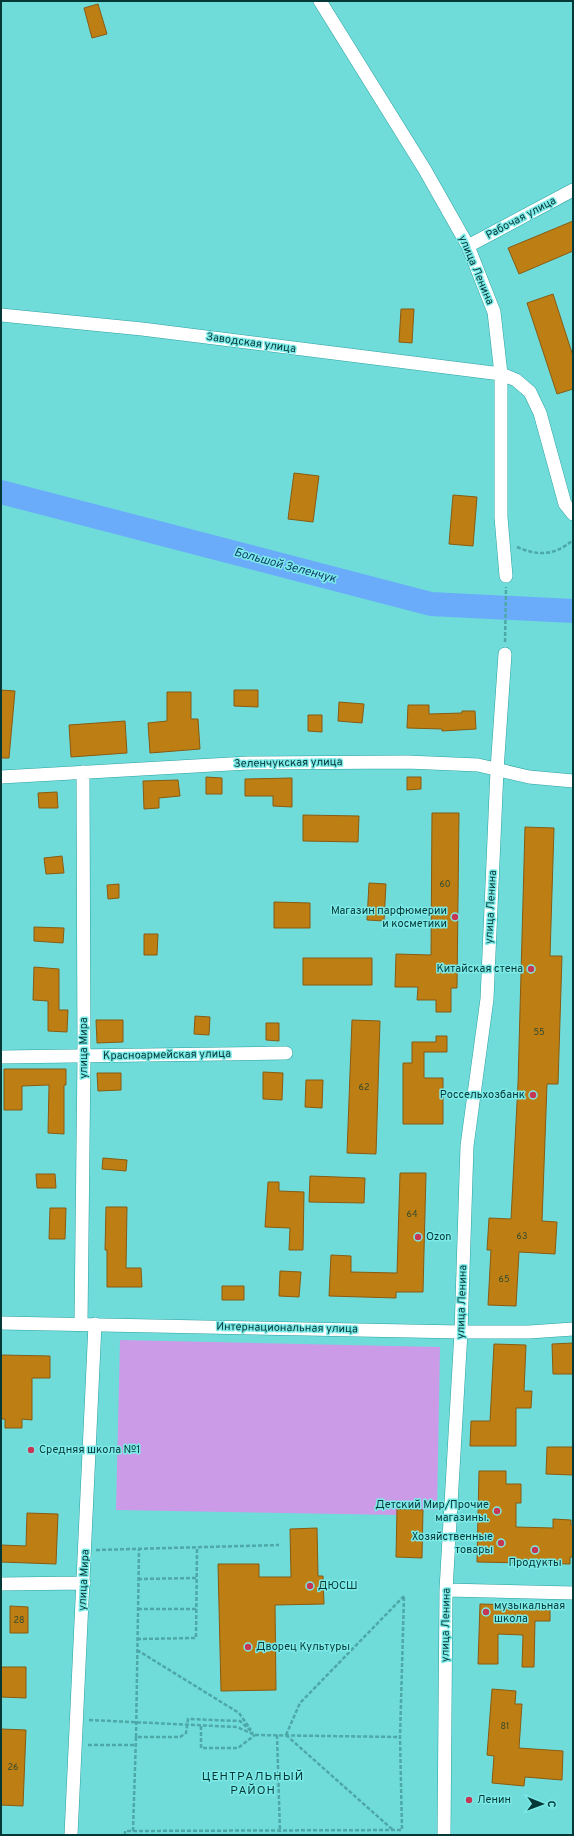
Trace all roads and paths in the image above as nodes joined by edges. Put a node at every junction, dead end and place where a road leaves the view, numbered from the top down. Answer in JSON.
{"nodes":[{"id":1,"x":320,"y":1,"type":"edge"},
{"id":2,"x":573,"y":190,"type":"edge"},
{"id":3,"x":468,"y":246,"type":"junction"},
{"id":4,"x":1,"y":315,"type":"edge"},
{"id":5,"x":501,"y":374,"type":"junction"},
{"id":6,"x":573,"y":514,"type":"edge"},
{"id":7,"x":573,"y":540,"type":"edge"},
{"id":8,"x":503,"y":542,"type":"junction"},
{"id":9,"x":506,"y":576,"type":"joint"},
{"id":10,"x":505,"y":654,"type":"joint"},
{"id":11,"x":497,"y":770,"type":"junction"},
{"id":12,"x":83,"y":772,"type":"junction"},
{"id":13,"x":1,"y":777,"type":"edge"},
{"id":14,"x":573,"y":781,"type":"edge"},
{"id":15,"x":286,"y":1053,"type":"dead end"},
{"id":16,"x":84,"y":1056,"type":"junction"},
{"id":17,"x":1,"y":1057,"type":"edge"},
{"id":18,"x":1,"y":1322,"type":"edge"},
{"id":19,"x":80,"y":1324,"type":"junction"},
{"id":20,"x":95,"y":1324,"type":"junction"},
{"id":21,"x":573,"y":1329,"type":"edge"},
{"id":22,"x":461,"y":1332,"type":"junction"},
{"id":23,"x":279,"y":1545,"type":"dead end"},
{"id":24,"x":197,"y":1548,"type":"junction"},
{"id":25,"x":139,"y":1549,"type":"junction"},
{"id":26,"x":85,"y":1550,"type":"junction"},
{"id":27,"x":197,"y":1578,"type":"junction"},
{"id":28,"x":138,"y":1579,"type":"junction"},
{"id":29,"x":84,"y":1583,"type":"junction"},
{"id":30,"x":1,"y":1584,"type":"edge"},
{"id":31,"x":446,"y":1590,"type":"junction"},
{"id":32,"x":573,"y":1593,"type":"edge"},
{"id":33,"x":138,"y":1609,"type":"junction"},
{"id":34,"x":196,"y":1609,"type":"junction"},
{"id":35,"x":137,"y":1639,"type":"junction"},
{"id":36,"x":138,"y":1650,"type":"junction"},
{"id":37,"x":76,"y":1719,"type":"junction"},
{"id":38,"x":136,"y":1721,"type":"junction"},
{"id":39,"x":187,"y":1725,"type":"junction"},
{"id":40,"x":201,"y":1726,"type":"junction"},
{"id":41,"x":255,"y":1735,"type":"junction"},
{"id":42,"x":277,"y":1735,"type":"junction"},
{"id":43,"x":286,"y":1735,"type":"junction"},
{"id":44,"x":136,"y":1737,"type":"junction"},
{"id":45,"x":400,"y":1737,"type":"junction"},
{"id":46,"x":75,"y":1745,"type":"junction"},
{"id":47,"x":135,"y":1745,"type":"junction"},
{"id":48,"x":393,"y":1830,"type":"junction"},
{"id":49,"x":132,"y":1831,"type":"junction"},
{"id":50,"x":280,"y":1832,"type":"junction"},
{"id":51,"x":71,"y":1835,"type":"edge"},
{"id":52,"x":125,"y":1835,"type":"edge"},
{"id":53,"x":444,"y":1835,"type":"edge"}],
"edges":[{"from":1,"to":3,"type":"street","name":"улица Ленина"},
{"from":2,"to":3,"type":"street","name":"Рабочая улица"},
{"from":3,"to":5,"type":"street","name":"улица Ленина"},
{"from":4,"to":5,"type":"street","name":"Заводская улица"},
{"from":5,"to":6,"type":"street","name":"Заводская улица"},
{"from":5,"to":8,"type":"street","name":"улица Ленина"},
{"from":7,"to":8,"type":"path"},
{"from":8,"to":9,"type":"street","name":"улица Ленина"},
{"from":9,"to":10,"type":"path"},
{"from":10,"to":11,"type":"street","name":"улица Ленина"},
{"from":11,"to":12,"type":"street","name":"Зеленчукская улица"},
{"from":11,"to":14,"type":"street","name":"Зеленчукская улица"},
{"from":11,"to":22,"type":"street","name":"улица Ленина"},
{"from":12,"to":13,"type":"street","name":"Зеленчукская улица"},
{"from":12,"to":16,"type":"street","name":"улица Мира"},
{"from":15,"to":16,"type":"street","name":"Красноармейская улица"},
{"from":16,"to":17,"type":"street","name":"Красноармейская улица"},
{"from":16,"to":19,"type":"street","name":"улица Мира"},
{"from":18,"to":19,"type":"street","name":"Интернациональная улица"},
{"from":19,"to":20,"type":"street","name":"Интернациональная улица"},
{"from":20,"to":22,"type":"street","name":"Интернациональная улица"},
{"from":20,"to":26,"type":"street","name":"улица Мира"},
{"from":21,"to":22,"type":"street","name":"Интернациональная улица"},
{"from":22,"to":31,"type":"street","name":"улица Ленина"},
{"from":23,"to":24,"type":"path"},
{"from":24,"to":25,"type":"path"},
{"from":24,"to":27,"type":"path"},
{"from":25,"to":26,"type":"path"},
{"from":25,"to":28,"type":"path"},
{"from":26,"to":29,"type":"street","name":"улица Мира"},
{"from":27,"to":28,"type":"path"},
{"from":27,"to":34,"type":"path"},
{"from":28,"to":33,"type":"path"},
{"from":29,"to":30,"type":"street"},
{"from":29,"to":37,"type":"street","name":"улица Мира"},
{"from":31,"to":32,"type":"street"},
{"from":31,"to":53,"type":"street","name":"улица Ленина"},
{"from":33,"to":34,"type":"path"},
{"from":33,"to":35,"type":"path"},
{"from":34,"to":35,"type":"path"},
{"from":35,"to":36,"type":"path"},
{"from":36,"to":38,"type":"path"},
{"from":36,"to":41,"type":"path"},
{"from":37,"to":38,"type":"path"},
{"from":37,"to":46,"type":"street","name":"улица Мира"},
{"from":38,"to":39,"type":"path"},
{"from":38,"to":44,"type":"path"},
{"from":39,"to":40,"type":"path"},
{"from":39,"to":41,"type":"path"},
{"from":39,"to":44,"type":"path"},
{"from":40,"to":41,"type":"path"},
{"from":40,"to":41,"type":"path"},
{"from":41,"to":42,"type":"path"},
{"from":42,"to":43,"type":"path"},
{"from":42,"to":50,"type":"path"},
{"from":43,"to":45,"type":"path"},
{"from":43,"to":45,"type":"path"},
{"from":43,"to":48,"type":"path"},
{"from":44,"to":47,"type":"path"},
{"from":45,"to":48,"type":"path"},
{"from":46,"to":47,"type":"path"},
{"from":46,"to":51,"type":"street","name":"улица Мира"},
{"from":47,"to":49,"type":"path"},
{"from":48,"to":50,"type":"path"},
{"from":49,"to":50,"type":"path"},
{"from":49,"to":52,"type":"path"}]}
